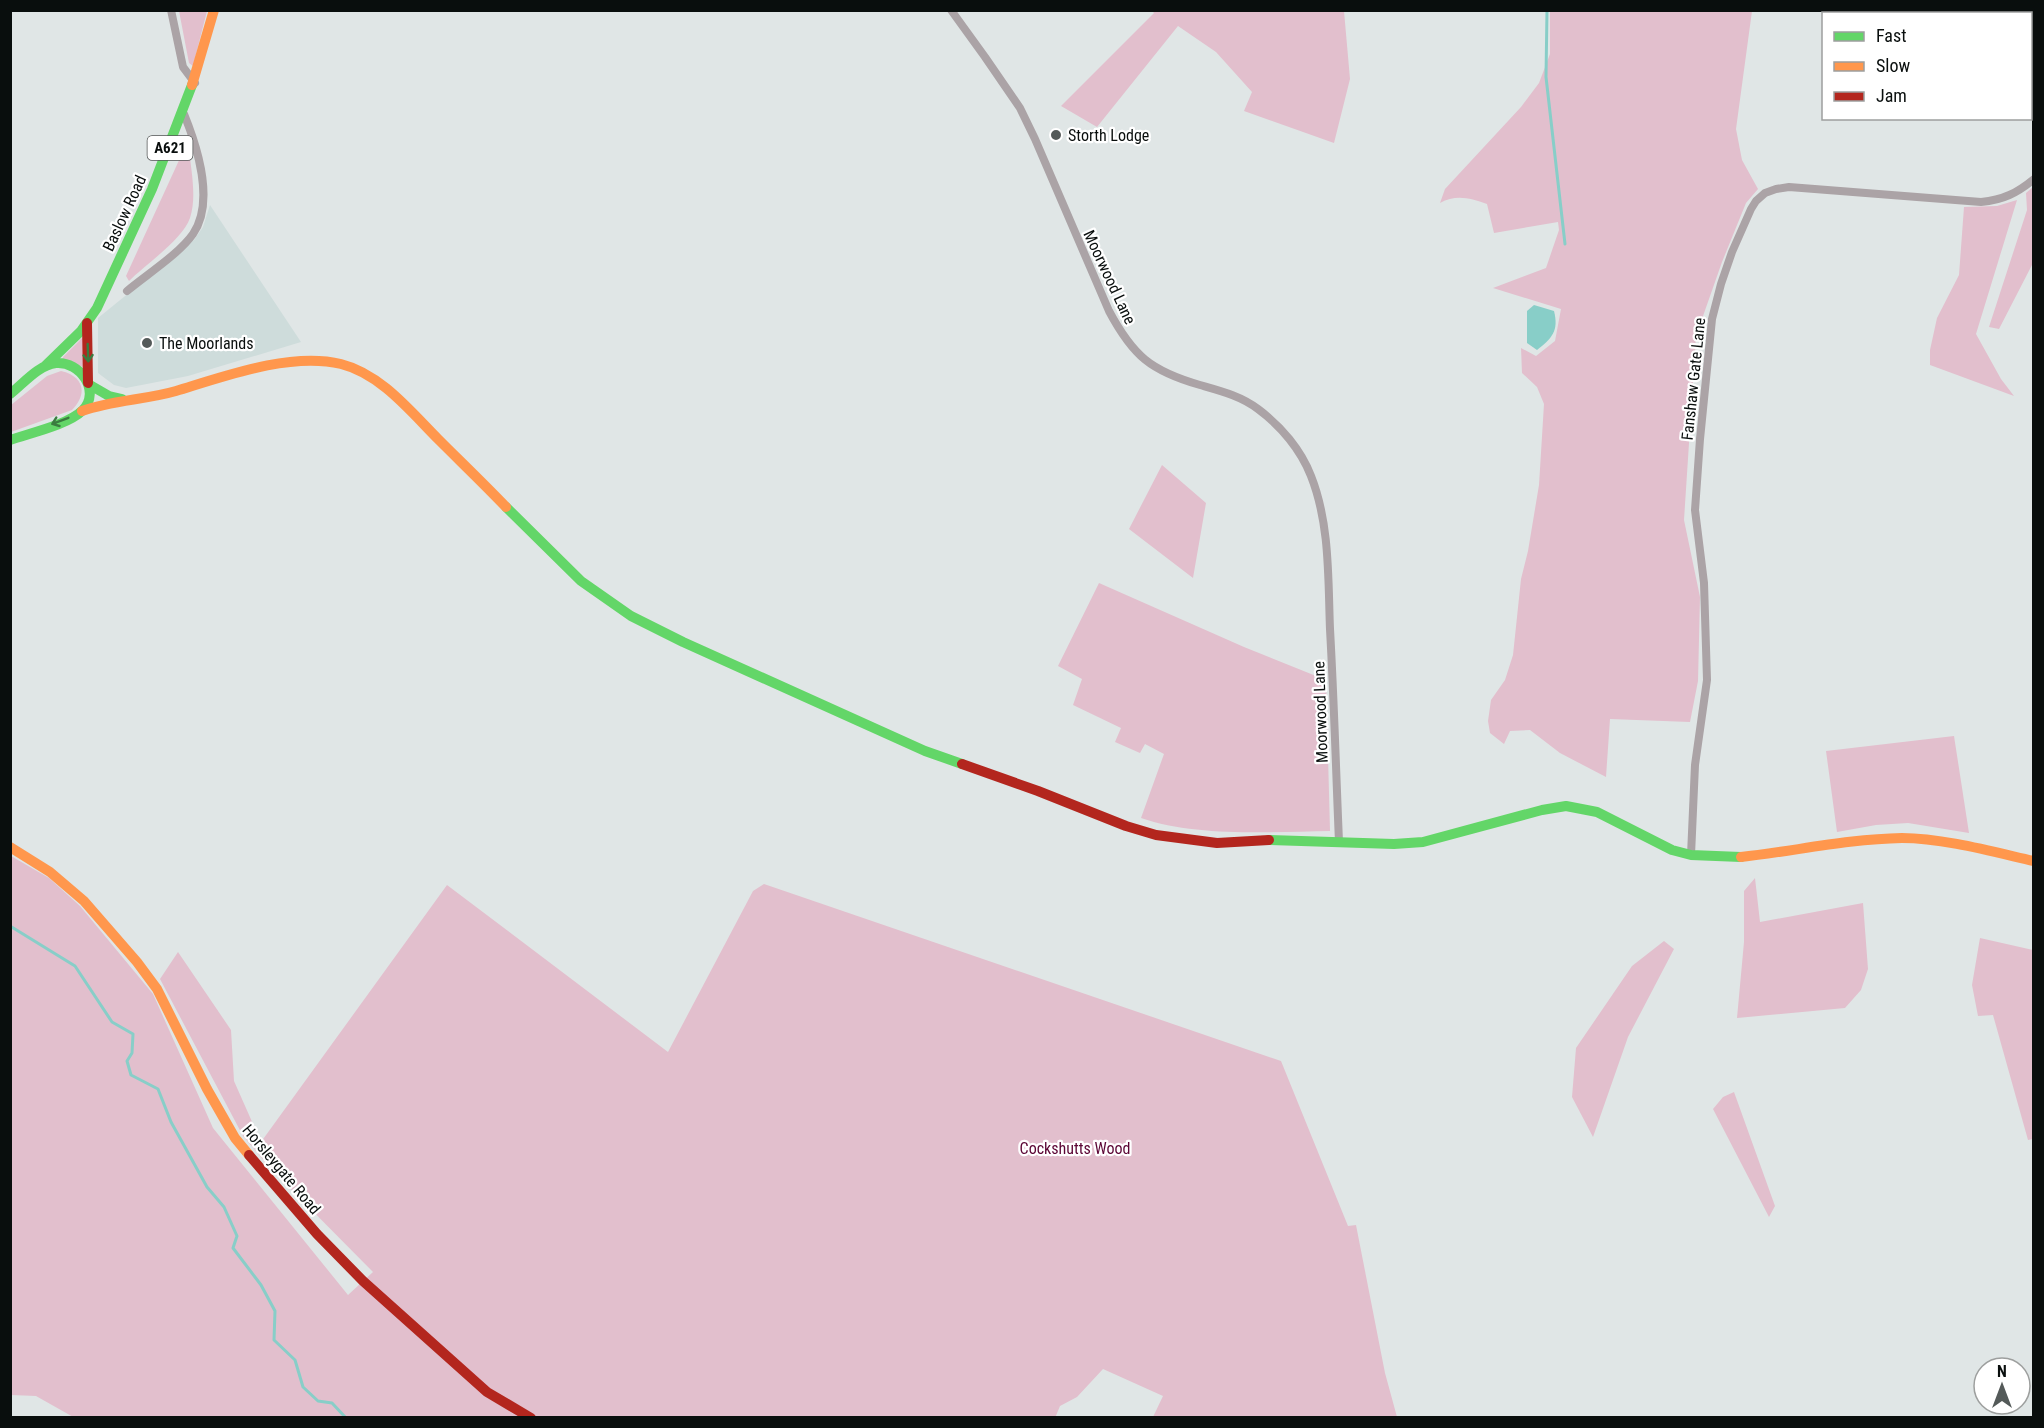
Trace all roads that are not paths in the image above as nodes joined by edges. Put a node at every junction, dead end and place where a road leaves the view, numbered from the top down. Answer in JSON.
{"nodes":[{"id":1,"x":171,"y":10,"type":"edge"},
{"id":2,"x":214,"y":10,"type":"edge"},
{"id":3,"x":951,"y":10,"type":"edge"},
{"id":4,"x":195,"y":82,"type":"junction"},
{"id":5,"x":184,"y":114,"type":"junction"},
{"id":6,"x":2034,"y":179,"type":"edge"},
{"id":7,"x":127,"y":291,"type":"dead end"},
{"id":8,"x":87,"y":323,"type":"junction"},
{"id":9,"x":44,"y":367,"type":"junction"},
{"id":10,"x":89,"y":384,"type":"junction"},
{"id":11,"x":10,"y":394,"type":"edge"},
{"id":12,"x":125,"y":400,"type":"junction"},
{"id":13,"x":82,"y":411,"type":"junction"},
{"id":14,"x":10,"y":440,"type":"edge"},
{"id":15,"x":1339,"y":842,"type":"junction"},
{"id":16,"x":10,"y":847,"type":"edge"},
{"id":17,"x":1691,"y":855,"type":"junction"},
{"id":18,"x":2034,"y":861,"type":"edge"},
{"id":19,"x":531,"y":1418,"type":"edge"}],
"edges":[{"from":1,"to":4,"type":"street"},
{"from":2,"to":4,"type":"main road","name":"Baslow Road","number":"A621"},
{"from":3,"to":15,"type":"street","name":"Moorwood Lane"},
{"from":4,"to":5,"type":"main road","name":"Baslow Road","number":"A621"},
{"from":5,"to":7,"type":"street"},
{"from":5,"to":8,"type":"main road","name":"Baslow Road","number":"A621"},
{"from":6,"to":17,"type":"street","name":"Fanshaw Gate Lane"},
{"from":8,"to":9,"type":"main road","name":"Baslow Road","number":"A621"},
{"from":8,"to":10,"type":"main road","name":"Baslow Road","number":"A621","one_way":true},
{"from":9,"to":10,"type":"main road"},
{"from":9,"to":11,"type":"main road","number":"A621"},
{"from":10,"to":12,"type":"main road"},
{"from":10,"to":13,"type":"main road","number":"A621"},
{"from":12,"to":13,"type":"main road"},
{"from":12,"to":15,"type":"main road"},
{"from":13,"to":14,"type":"main road","one_way":true},
{"from":15,"to":17,"type":"main road"},
{"from":16,"to":19,"type":"main road","name":"Horsleygate Road"},
{"from":17,"to":18,"type":"main road"}]}
